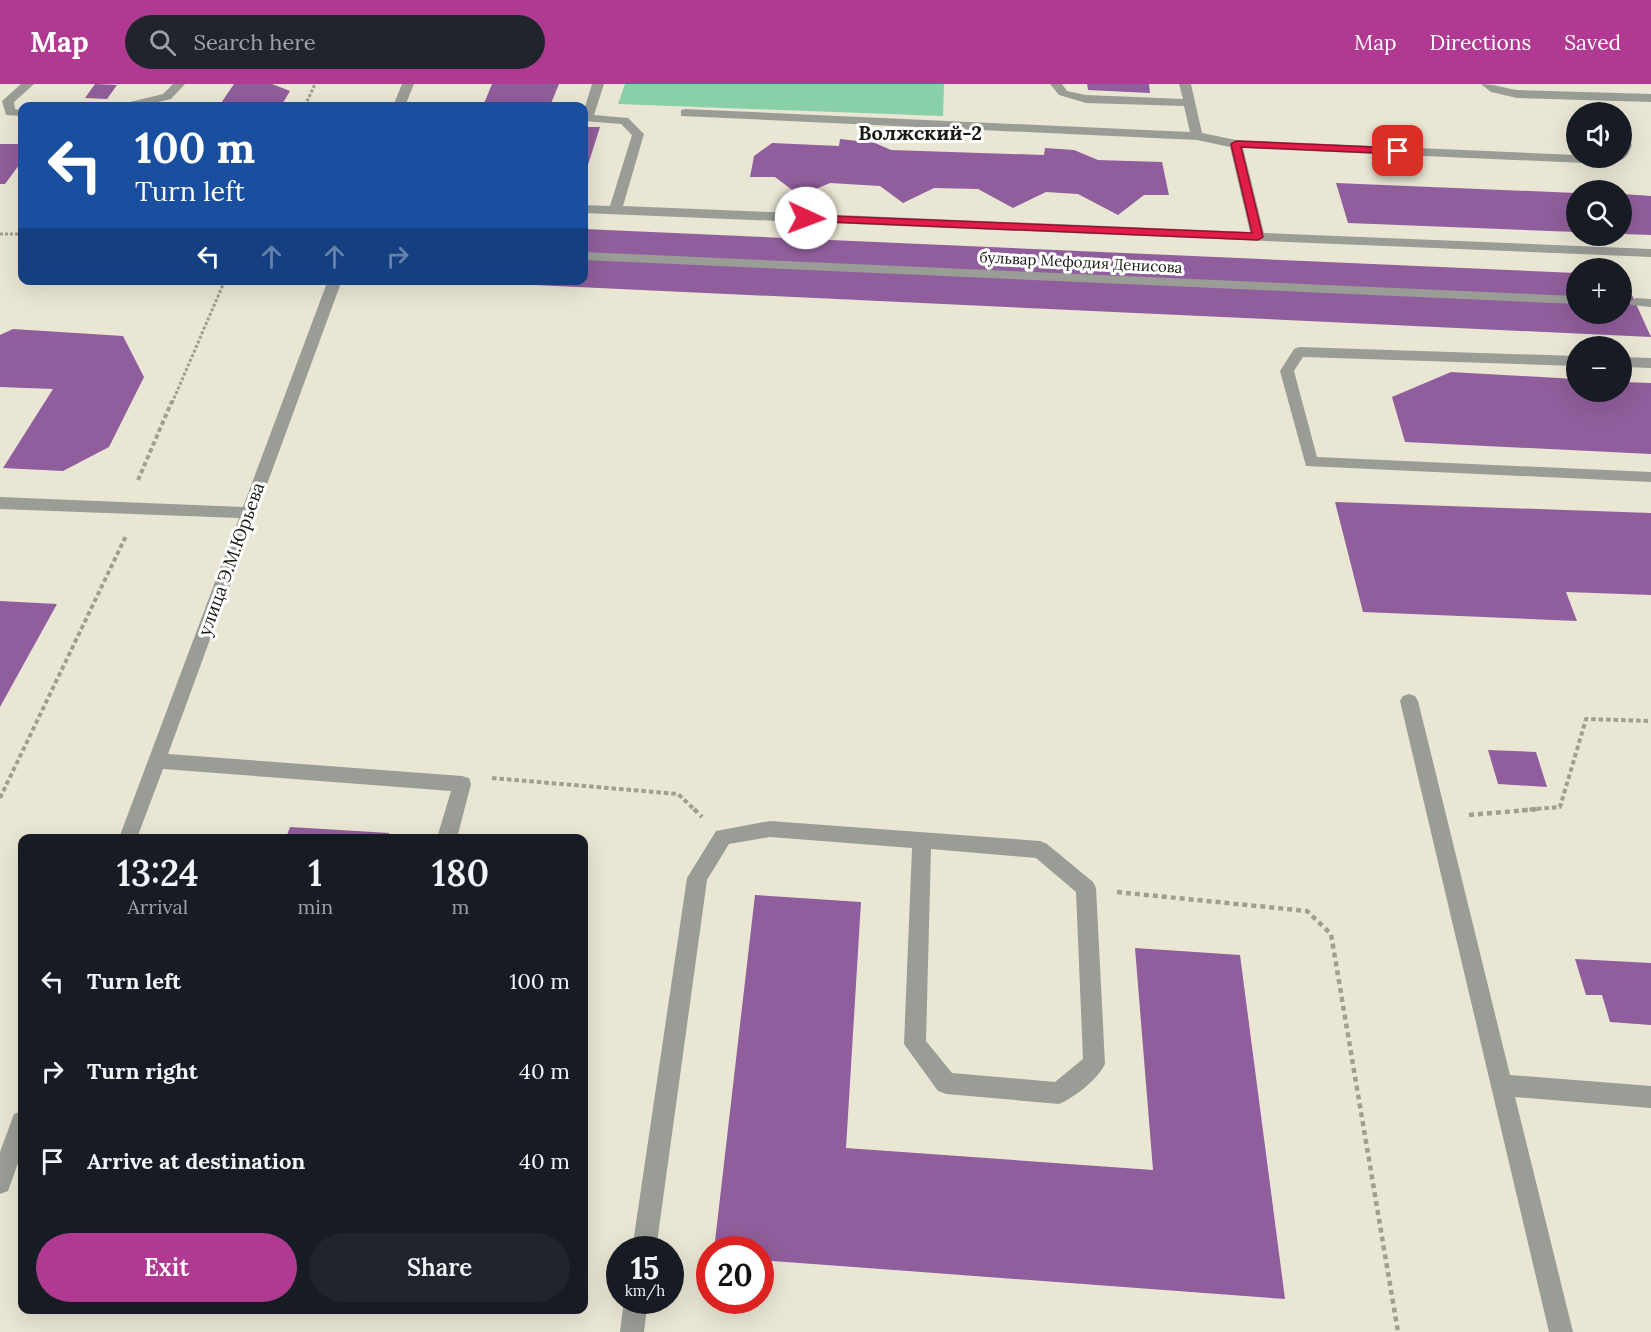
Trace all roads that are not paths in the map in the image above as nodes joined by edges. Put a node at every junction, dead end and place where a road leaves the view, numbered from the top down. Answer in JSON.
{"nodes":[{"id":1,"x":28,"y":84,"type":"edge"},
{"id":2,"x":179,"y":84,"type":"edge"},
{"id":3,"x":408,"y":84,"type":"edge"},
{"id":4,"x":598,"y":84,"type":"edge"},
{"id":5,"x":1056,"y":84,"type":"edge"},
{"id":6,"x":1185,"y":84,"type":"edge"},
{"id":7,"x":1487,"y":84,"type":"edge"},
{"id":8,"x":1600,"y":96,"type":"junction"},
{"id":9,"x":1651,"y":98,"type":"edge"},
{"id":10,"x":145,"y":102,"type":"edge"},
{"id":11,"x":401,"y":102,"type":"edge"},
{"id":12,"x":1603,"y":102,"type":"edge"},
{"id":13,"x":1188,"y":103,"type":"junction"},
{"id":14,"x":18,"y":113,"type":"edge"},
{"id":15,"x":685,"y":113,"type":"dead end"},
{"id":16,"x":588,"y":115,"type":"edge"},
{"id":17,"x":588,"y":118,"type":"edge"},
{"id":18,"x":1197,"y":136,"type":"junction"},
{"id":19,"x":1236,"y":144,"type":"junction"},
{"id":20,"x":1566,"y":158,"type":"edge"},
{"id":21,"x":588,"y":209,"type":"edge"},
{"id":22,"x":615,"y":210,"type":"junction"},
{"id":23,"x":1258,"y":237,"type":"junction"},
{"id":24,"x":1651,"y":253,"type":"edge"},
{"id":25,"x":588,"y":256,"type":"edge"},
{"id":26,"x":333,"y":285,"type":"edge"},
{"id":27,"x":1566,"y":300,"type":"edge"},
{"id":28,"x":1636,"y":302,"type":"dead end"},
{"id":29,"x":1651,"y":303,"type":"edge"},
{"id":30,"x":1566,"y":361,"type":"edge"},
{"id":31,"x":1632,"y":362,"type":"edge"},
{"id":32,"x":1651,"y":363,"type":"edge"},
{"id":33,"x":1651,"y":477,"type":"edge"},
{"id":34,"x":0,"y":503,"type":"edge"},
{"id":35,"x":248,"y":513,"type":"junction"},
{"id":36,"x":1409,"y":701,"type":"dead end"},
{"id":37,"x":157,"y":761,"type":"junction"},
{"id":38,"x":130,"y":834,"type":"edge"},
{"id":39,"x":448,"y":834,"type":"edge"},
{"id":40,"x":922,"y":840,"type":"junction"},
{"id":41,"x":1502,"y":1085,"type":"junction"},
{"id":42,"x":1651,"y":1098,"type":"edge"},
{"id":43,"x":18,"y":1133,"type":"edge"},
{"id":44,"x":0,"y":1183,"type":"edge"},
{"id":45,"x":646,"y":1236,"type":"edge"},
{"id":46,"x":634,"y":1314,"type":"edge"},
{"id":47,"x":632,"y":1332,"type":"edge"},
{"id":48,"x":1561,"y":1332,"type":"edge"}],
"edges":[{"from":1,"to":14,"type":"street"},
{"from":2,"to":10,"type":"street"},
{"from":3,"to":11,"type":"street"},
{"from":4,"to":16,"type":"street"},
{"from":5,"to":13,"type":"street"},
{"from":6,"to":13,"type":"street"},
{"from":7,"to":8,"type":"street"},
{"from":8,"to":9,"type":"street"},
{"from":8,"to":12,"type":"street"},
{"from":13,"to":18,"type":"street"},
{"from":15,"to":18,"type":"street"},
{"from":17,"to":22,"type":"street"},
{"from":18,"to":19,"type":"street"},
{"from":19,"to":20,"type":"street"},
{"from":19,"to":23,"type":"street"},
{"from":21,"to":22,"type":"street"},
{"from":22,"to":23,"type":"street"},
{"from":23,"to":24,"type":"street"},
{"from":25,"to":27,"type":"street","name":"бульвар Мефодия Денисова"},
{"from":26,"to":35,"type":"street","name":"улица Э.М.Юрьева"},
{"from":28,"to":29,"type":"street"},
{"from":30,"to":33,"type":"street"},
{"from":31,"to":32,"type":"street"},
{"from":34,"to":35,"type":"street"},
{"from":35,"to":37,"type":"street","name":"улица Э.М.Юрьева"},
{"from":36,"to":41,"type":"street"},
{"from":37,"to":38,"type":"street","name":"улица Э.М.Юрьева"},
{"from":37,"to":39,"type":"street"},
{"from":40,"to":40,"type":"street"},
{"from":40,"to":45,"type":"street"},
{"from":41,"to":42,"type":"street"},
{"from":41,"to":48,"type":"street"},
{"from":43,"to":44,"type":"street"},
{"from":46,"to":47,"type":"street"}]}
